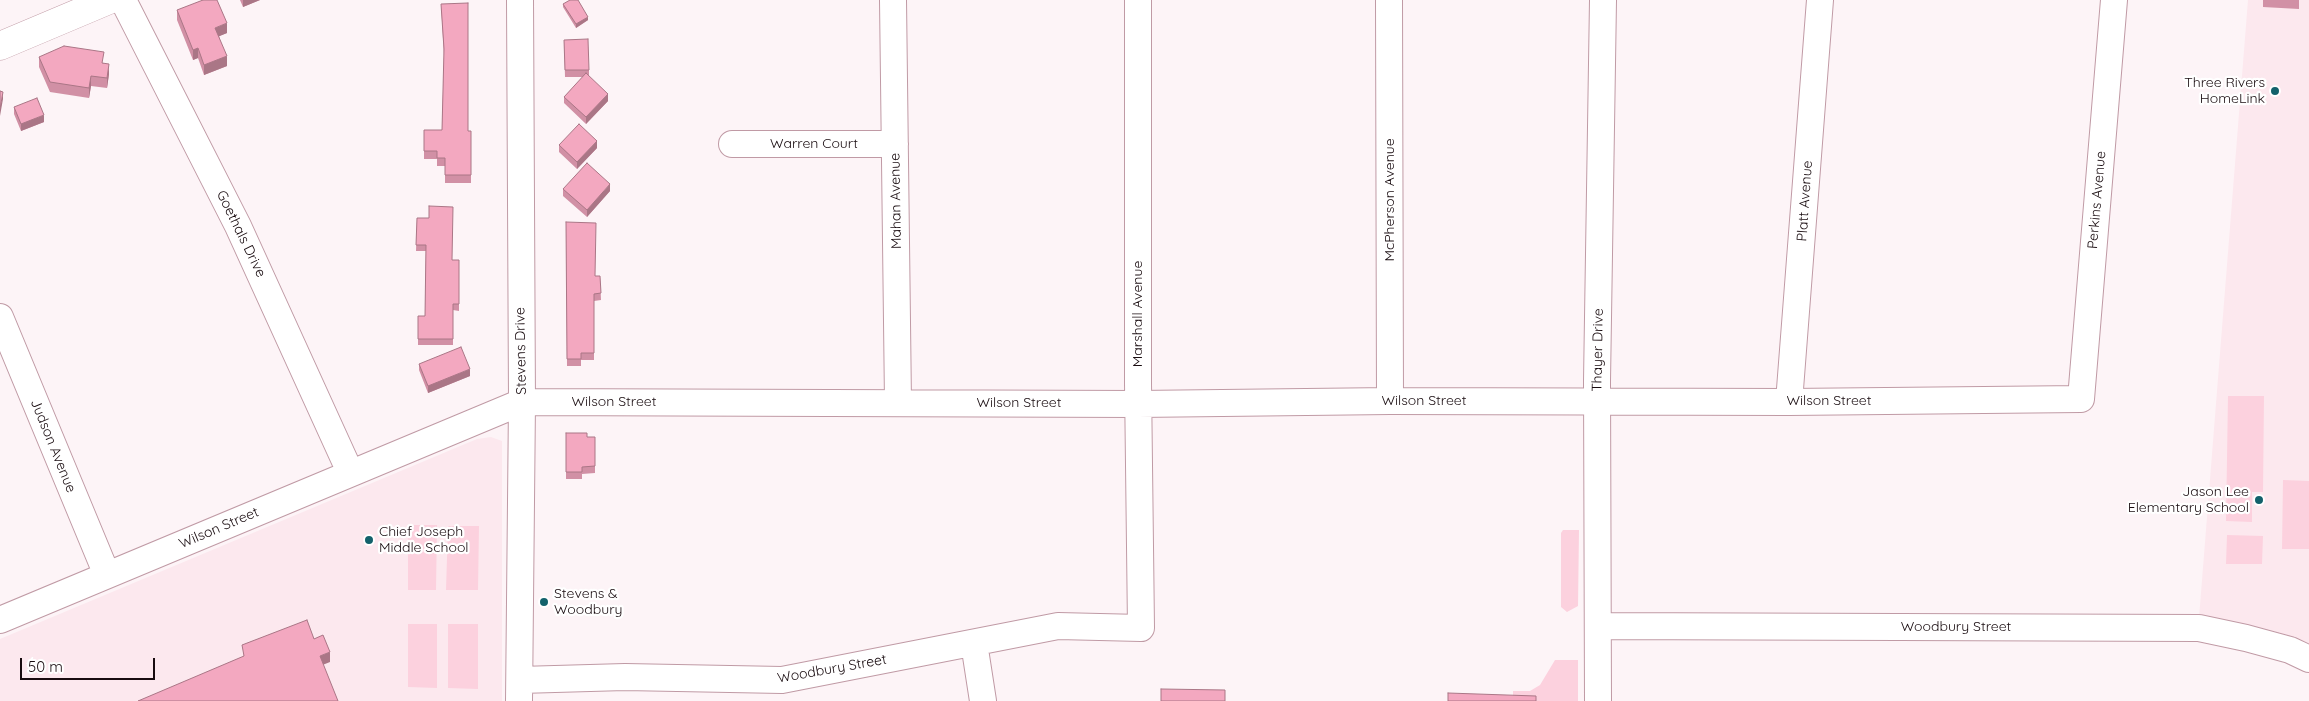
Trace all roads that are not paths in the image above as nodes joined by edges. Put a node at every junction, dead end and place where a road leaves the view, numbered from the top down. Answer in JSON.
{"nodes":[{"id":1,"x":109,"y":0,"type":"edge"},
{"id":2,"x":123,"y":0,"type":"edge"},
{"id":3,"x":520,"y":0,"type":"edge"},
{"id":4,"x":894,"y":0,"type":"edge"},
{"id":5,"x":1138,"y":0,"type":"edge"},
{"id":6,"x":1389,"y":0,"type":"edge"},
{"id":7,"x":1603,"y":0,"type":"edge"},
{"id":8,"x":1820,"y":0,"type":"edge"},
{"id":9,"x":2114,"y":0,"type":"edge"},
{"id":10,"x":0,"y":46,"type":"edge"},
{"id":11,"x":732,"y":144,"type":"dead end"},
{"id":12,"x":895,"y":144,"type":"junction"},
{"id":13,"x":0,"y":317,"type":"edge"},
{"id":14,"x":2081,"y":399,"type":"joint"},
{"id":15,"x":1390,"y":401,"type":"junction"},
{"id":16,"x":522,"y":402,"type":"junction"},
{"id":17,"x":898,"y":402,"type":"junction"},
{"id":18,"x":1597,"y":402,"type":"junction"},
{"id":19,"x":1789,"y":402,"type":"junction"},
{"id":20,"x":1138,"y":404,"type":"junction"},
{"id":21,"x":350,"y":472,"type":"junction"},
{"id":22,"x":106,"y":575,"type":"junction"},
{"id":23,"x":0,"y":620,"type":"edge"},
{"id":24,"x":1598,"y":626,"type":"junction"},
{"id":25,"x":1141,"y":628,"type":"joint"},
{"id":26,"x":974,"y":643,"type":"junction"},
{"id":27,"x":2309,"y":659,"type":"edge"},
{"id":28,"x":520,"y":690,"type":"edge"},
{"id":29,"x":983,"y":701,"type":"edge"},
{"id":30,"x":1598,"y":701,"type":"edge"}],
"edges":[{"from":1,"to":10,"type":"main road"},
{"from":2,"to":21,"type":"street","name":"Goethals Drive"},
{"from":3,"to":16,"type":"street","name":"Stevens Drive"},
{"from":4,"to":12,"type":"street","name":"Mahan Avenue"},
{"from":5,"to":20,"type":"street","name":"Marshall Avenue"},
{"from":6,"to":15,"type":"street","name":"McPherson Avenue"},
{"from":7,"to":18,"type":"street","name":"Thayer Drive"},
{"from":8,"to":19,"type":"street","name":"Platt Avenue"},
{"from":9,"to":14,"type":"street","name":"Perkins Avenue"},
{"from":11,"to":12,"type":"street","name":"Warren Court"},
{"from":12,"to":17,"type":"street","name":"Mahan Avenue"},
{"from":13,"to":22,"type":"street","name":"Judson Avenue"},
{"from":14,"to":19,"type":"street","name":"Wilson Street"},
{"from":15,"to":18,"type":"street","name":"Wilson Street"},
{"from":15,"to":20,"type":"street","name":"Wilson Street"},
{"from":16,"to":17,"type":"street","name":"Wilson Street"},
{"from":16,"to":21,"type":"street","name":"Wilson Street"},
{"from":16,"to":28,"type":"street","name":"Stevens Drive"},
{"from":17,"to":20,"type":"street","name":"Wilson Street"},
{"from":18,"to":19,"type":"street","name":"Wilson Street"},
{"from":18,"to":24,"type":"street","name":"Thayer Drive"},
{"from":20,"to":25,"type":"street","name":"Marshall Avenue"},
{"from":21,"to":22,"type":"street","name":"Wilson Street"},
{"from":22,"to":23,"type":"street","name":"Wilson Street"},
{"from":24,"to":27,"type":"street","name":"Woodbury Street"},
{"from":24,"to":30,"type":"street","name":"Thayer Drive"},
{"from":25,"to":26,"type":"street","name":"Woodbury Street"},
{"from":26,"to":28,"type":"street","name":"Woodbury Street"},
{"from":26,"to":29,"type":"street"}]}
